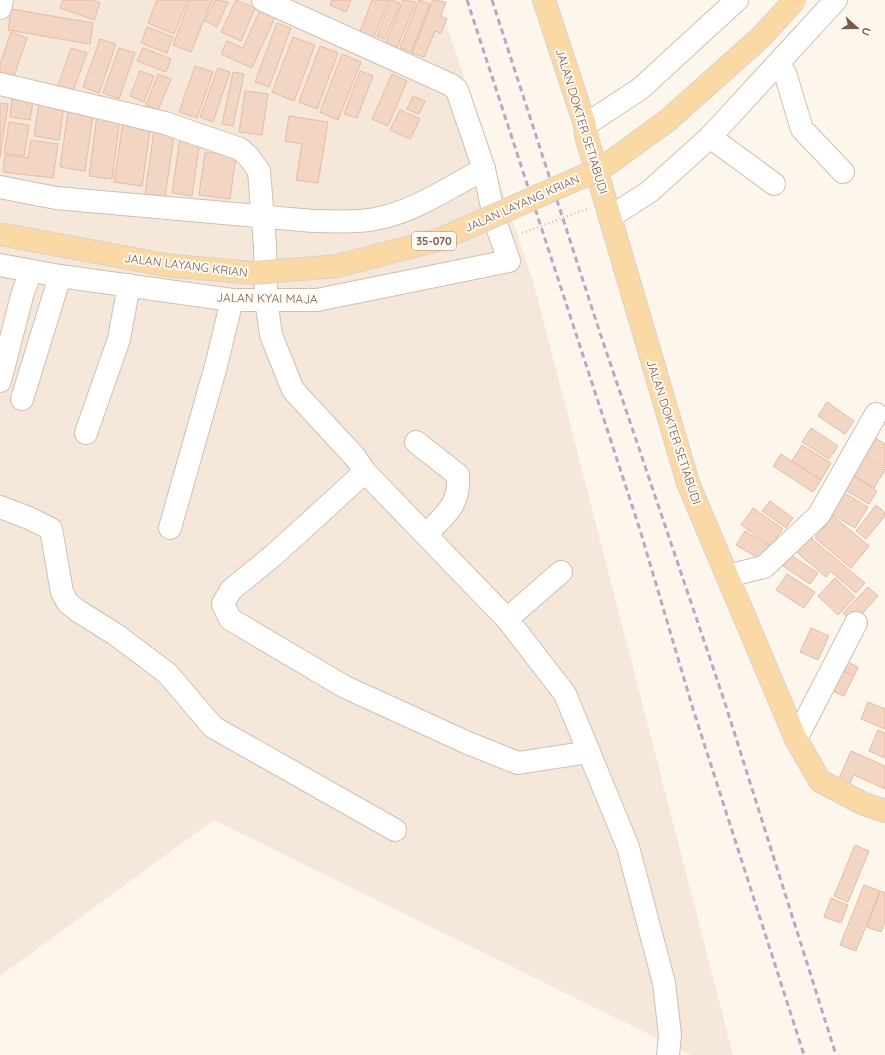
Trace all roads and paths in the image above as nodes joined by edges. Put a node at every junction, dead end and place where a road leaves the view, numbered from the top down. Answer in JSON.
{"nodes":[{"id":1,"x":2,"y":0,"type":"edge"},
{"id":2,"x":263,"y":0,"type":"edge"},
{"id":3,"x":544,"y":0,"type":"edge"},
{"id":4,"x":738,"y":0,"type":"edge"},
{"id":5,"x":795,"y":0,"type":"edge"},
{"id":6,"x":836,"y":0,"type":"edge"},
{"id":7,"x":0,"y":8,"type":"edge"},
{"id":8,"x":778,"y":64,"type":"junction"},
{"id":9,"x":0,"y":84,"type":"edge"},
{"id":10,"x":585,"y":130,"type":"junction"},
{"id":11,"x":710,"y":137,"type":"junction"},
{"id":12,"x":843,"y":172,"type":"dead end"},
{"id":13,"x":485,"y":174,"type":"junction"},
{"id":14,"x":774,"y":184,"type":"dead end"},
{"id":15,"x":0,"y":187,"type":"edge"},
{"id":16,"x":590,"y":208,"type":"dead end"},
{"id":17,"x":262,"y":216,"type":"junction"},
{"id":18,"x":610,"y":217,"type":"junction"},
{"id":19,"x":522,"y":233,"type":"dead end"},
{"id":20,"x":0,"y":234,"type":"edge"},
{"id":21,"x":0,"y":264,"type":"edge"},
{"id":22,"x":30,"y":271,"type":"junction"},
{"id":23,"x":60,"y":276,"type":"junction"},
{"id":24,"x":130,"y":285,"type":"junction"},
{"id":25,"x":266,"y":291,"type":"junction"},
{"id":26,"x":232,"y":300,"type":"junction"},
{"id":27,"x":0,"y":381,"type":"edge"},
{"id":28,"x":22,"y":399,"type":"dead end"},
{"id":29,"x":876,"y":414,"type":"dead end"},
{"id":30,"x":86,"y":433,"type":"dead end"},
{"id":31,"x":416,"y":442,"type":"dead end"},
{"id":32,"x":365,"y":472,"type":"junction"},
{"id":33,"x":0,"y":507,"type":"edge"},
{"id":34,"x":170,"y":528,"type":"dead end"},
{"id":35,"x":426,"y":535,"type":"junction"},
{"id":36,"x":561,"y":572,"type":"dead end"},
{"id":37,"x":727,"y":576,"type":"junction"},
{"id":38,"x":507,"y":619,"type":"junction"},
{"id":39,"x":856,"y":623,"type":"dead end"},
{"id":40,"x":796,"y":739,"type":"junction"},
{"id":41,"x":589,"y":752,"type":"junction"},
{"id":42,"x":885,"y":811,"type":"edge"},
{"id":43,"x":395,"y":830,"type":"dead end"},
{"id":44,"x":668,"y":1055,"type":"edge"}],
"edges":[{"from":1,"to":7,"type":"street"},
{"from":2,"to":13,"type":"street"},
{"from":3,"to":10,"type":"main road","name":"JALAN DOKTER SETIABUDI"},
{"from":4,"to":10,"type":"street"},
{"from":5,"to":20,"type":"main road","name":"JALAN LAYANG KRIAN","number":"35-070","bridge":true},
{"from":6,"to":8,"type":"street"},
{"from":8,"to":11,"type":"street"},
{"from":8,"to":12,"type":"street"},
{"from":9,"to":17,"type":"street"},
{"from":10,"to":18,"type":"main road","name":"JALAN DOKTER SETIABUDI"},
{"from":11,"to":14,"type":"street"},
{"from":11,"to":18,"type":"street"},
{"from":13,"to":17,"type":"street"},
{"from":13,"to":25,"type":"street","name":"JALAN KYAI MAJA"},
{"from":15,"to":17,"type":"street"},
{"from":16,"to":19,"type":"path","bridge":true},
{"from":17,"to":25,"type":"street"},
{"from":18,"to":37,"type":"main road","name":"JALAN DOKTER SETIABUDI"},
{"from":21,"to":22,"type":"street","name":"JALAN KYAI MAJA"},
{"from":22,"to":23,"type":"street","name":"JALAN KYAI MAJA"},
{"from":22,"to":27,"type":"street"},
{"from":23,"to":24,"type":"street","name":"JALAN KYAI MAJA"},
{"from":23,"to":28,"type":"street"},
{"from":24,"to":26,"type":"street","name":"JALAN KYAI MAJA"},
{"from":24,"to":30,"type":"street"},
{"from":25,"to":26,"type":"street","name":"JALAN KYAI MAJA"},
{"from":25,"to":32,"type":"street"},
{"from":26,"to":34,"type":"street"},
{"from":29,"to":37,"type":"street"},
{"from":31,"to":35,"type":"street"},
{"from":32,"to":35,"type":"street"},
{"from":32,"to":41,"type":"street"},
{"from":33,"to":43,"type":"street"},
{"from":35,"to":38,"type":"street"},
{"from":36,"to":38,"type":"street"},
{"from":37,"to":40,"type":"main road","name":"JALAN DOKTER SETIABUDI"},
{"from":38,"to":41,"type":"street"},
{"from":39,"to":40,"type":"street"},
{"from":40,"to":42,"type":"main road","name":"JALAN DOKTER SETIABUDI"},
{"from":41,"to":44,"type":"street"}]}
